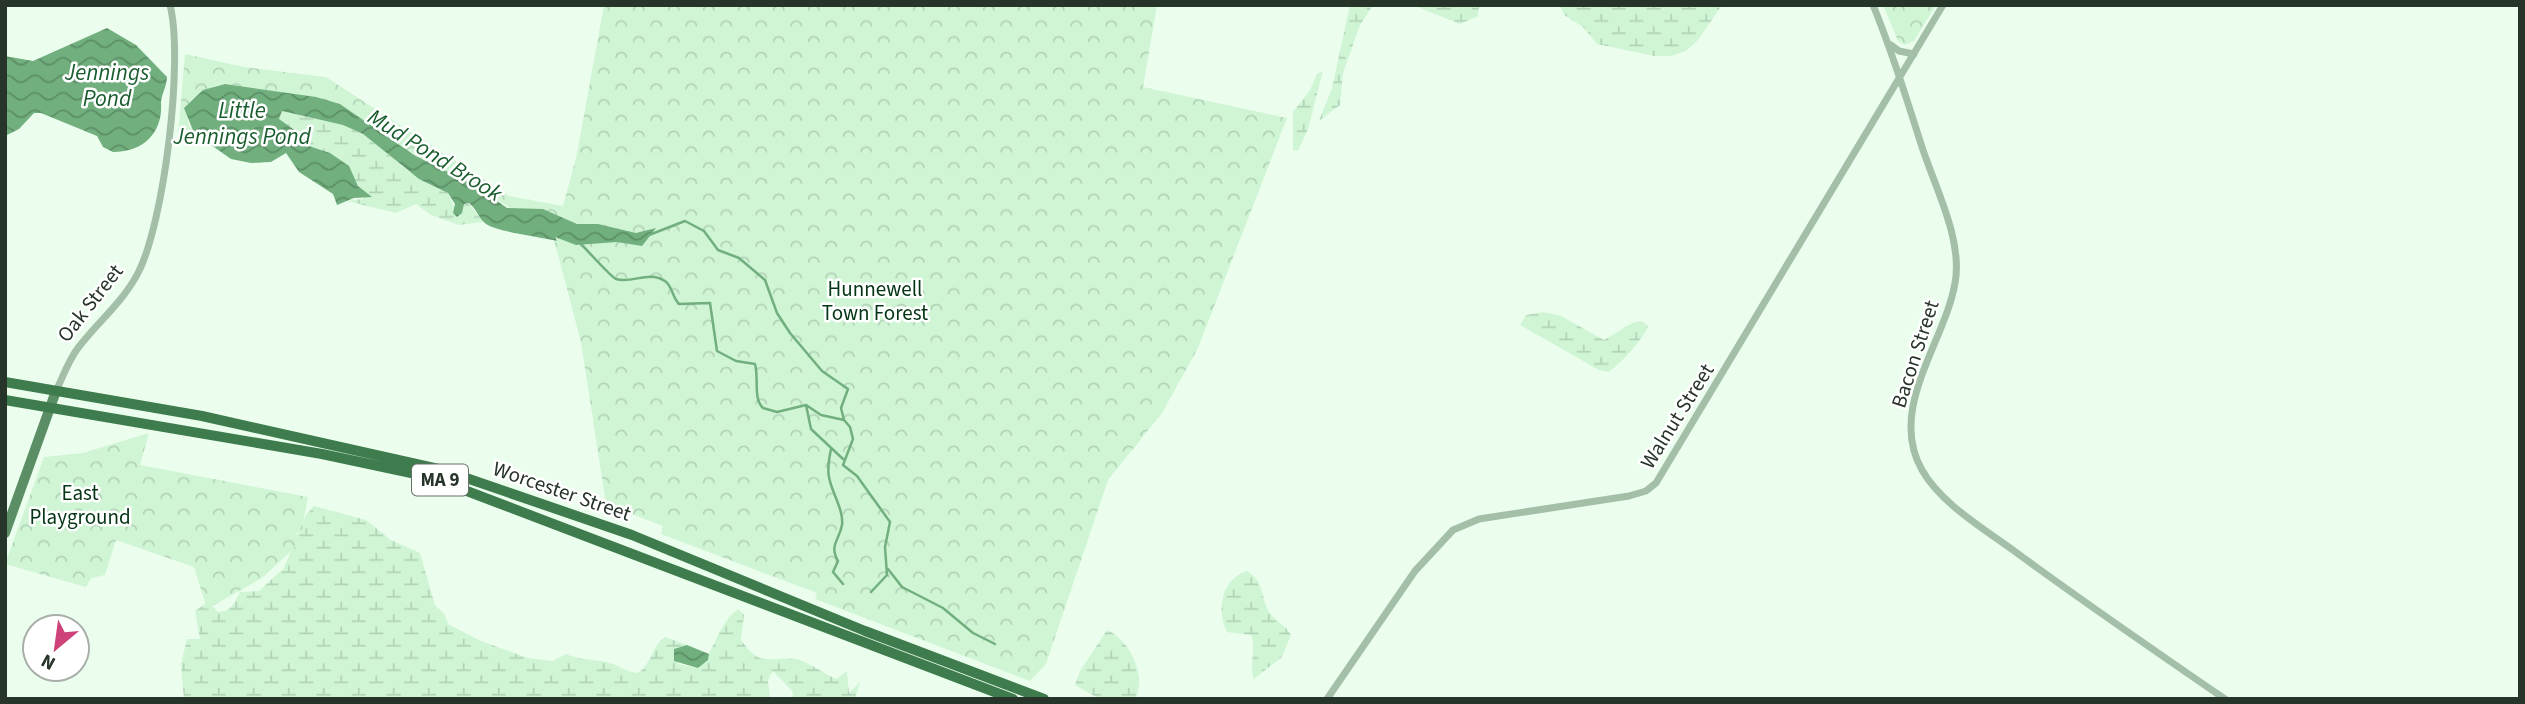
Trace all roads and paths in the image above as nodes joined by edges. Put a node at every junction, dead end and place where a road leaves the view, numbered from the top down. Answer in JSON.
{"nodes":[{"id":1,"x":170,"y":5,"type":"edge"},
{"id":2,"x":1873,"y":5,"type":"edge"},
{"id":3,"x":1943,"y":5,"type":"edge"},
{"id":4,"x":1890,"y":45,"type":"junction"},
{"id":5,"x":1914,"y":54,"type":"junction"},
{"id":6,"x":1901,"y":75,"type":"junction"},
{"id":7,"x":5,"y":382,"type":"edge"},
{"id":8,"x":56,"y":391,"type":"junction"},
{"id":9,"x":5,"y":400,"type":"edge"},
{"id":10,"x":49,"y":408,"type":"junction"},
{"id":11,"x":551,"y":506,"type":"junction"},
{"id":12,"x":544,"y":521,"type":"junction"},
{"id":13,"x":5,"y":533,"type":"edge"},
{"id":14,"x":1013,"y":699,"type":"edge"},
{"id":15,"x":1044,"y":699,"type":"edge"},
{"id":16,"x":1327,"y":699,"type":"edge"},
{"id":17,"x":2225,"y":699,"type":"edge"}],
"edges":[{"from":1,"to":8,"type":"street","name":"Oak Street"},
{"from":2,"to":4,"type":"street","name":"Bacon Street"},
{"from":3,"to":5,"type":"street","name":"Walnut Street"},
{"from":4,"to":5,"type":"street"},
{"from":4,"to":6,"type":"street","name":"Bacon Street"},
{"from":5,"to":6,"type":"street","name":"Walnut Street"},
{"from":6,"to":16,"type":"street","name":"Walnut Street"},
{"from":6,"to":17,"type":"street","name":"Bacon Street"},
{"from":7,"to":8,"type":"highway","name":"Worcester Street","number":"MA 9"},
{"from":8,"to":10,"type":"main road","name":"Oak Street"},
{"from":8,"to":11,"type":"highway","name":"Worcester Street","number":"MA 9"},
{"from":9,"to":10,"type":"highway","name":"Worcester Street","number":"MA 9"},
{"from":10,"to":12,"type":"highway","name":"Worcester Street","number":"MA 9"},
{"from":10,"to":13,"type":"main road","name":"Oak Street"},
{"from":11,"to":12,"type":"highway"},
{"from":11,"to":15,"type":"highway","name":"Worcester Street","number":"MA 9"},
{"from":12,"to":14,"type":"highway","name":"Worcester Street","number":"MA 9"}]}
